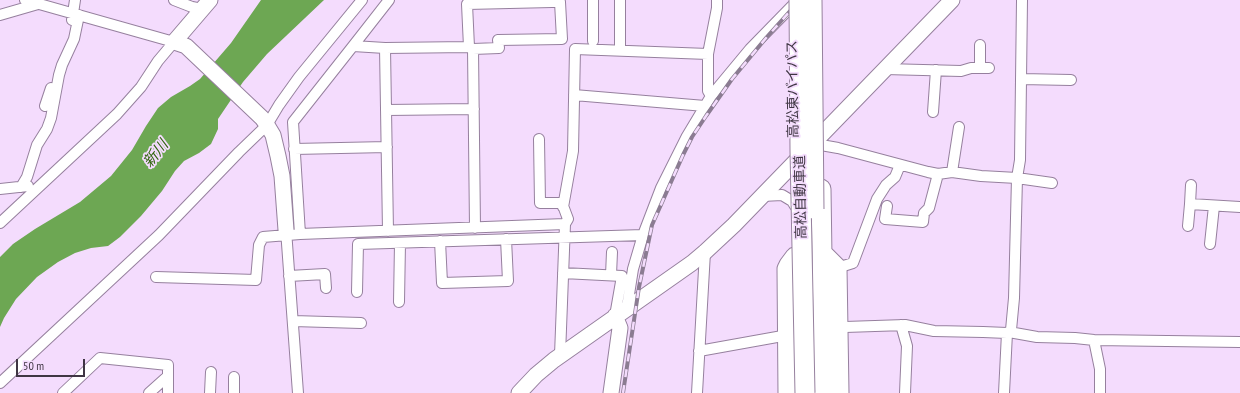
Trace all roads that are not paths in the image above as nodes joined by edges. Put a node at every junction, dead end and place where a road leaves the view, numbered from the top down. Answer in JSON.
{"nodes":[{"id":1,"x":25,"y":0,"type":"edge"},
{"id":2,"x":75,"y":0,"type":"edge"},
{"id":3,"x":174,"y":0,"type":"edge"},
{"id":4,"x":362,"y":0,"type":"edge"},
{"id":5,"x":389,"y":0,"type":"edge"},
{"id":6,"x":593,"y":0,"type":"edge"},
{"id":7,"x":620,"y":0,"type":"edge"},
{"id":8,"x":717,"y":0,"type":"edge"},
{"id":9,"x":812,"y":0,"type":"edge"},
{"id":10,"x":820,"y":0,"type":"edge"},
{"id":11,"x":952,"y":0,"type":"edge"},
{"id":12,"x":1022,"y":0,"type":"edge"},
{"id":13,"x":552,"y":1,"type":"edge"},
{"id":14,"x":794,"y":2,"type":"edge"},
{"id":15,"x":38,"y":4,"type":"junction"},
{"id":16,"x":206,"y":5,"type":"edge"},
{"id":17,"x":76,"y":14,"type":"junction"},
{"id":18,"x":0,"y":15,"type":"edge"},
{"id":19,"x":593,"y":41,"type":"dead end"},
{"id":20,"x":180,"y":44,"type":"junction"},
{"id":21,"x":980,"y":45,"type":"dead end"},
{"id":22,"x":353,"y":46,"type":"junction"},
{"id":23,"x":385,"y":48,"type":"junction"},
{"id":24,"x":471,"y":48,"type":"junction"},
{"id":25,"x":620,"y":50,"type":"junction"},
{"id":26,"x":708,"y":54,"type":"junction"},
{"id":27,"x":885,"y":69,"type":"junction"},
{"id":28,"x":936,"y":70,"type":"junction"},
{"id":29,"x":1021,"y":79,"type":"junction"},
{"id":30,"x":1071,"y":80,"type":"dead end"},
{"id":31,"x":574,"y":95,"type":"junction"},
{"id":32,"x":711,"y":96,"type":"junction"},
{"id":33,"x":45,"y":106,"type":"dead end"},
{"id":34,"x":704,"y":106,"type":"junction"},
{"id":35,"x":474,"y":109,"type":"junction"},
{"id":36,"x":386,"y":110,"type":"junction"},
{"id":37,"x":933,"y":112,"type":"dead end"},
{"id":38,"x":264,"y":122,"type":"junction"},
{"id":39,"x":959,"y":127,"type":"dead end"},
{"id":40,"x":539,"y":139,"type":"dead end"},
{"id":41,"x":821,"y":140,"type":"junction"},
{"id":42,"x":387,"y":147,"type":"junction"},
{"id":43,"x":294,"y":149,"type":"junction"},
{"id":44,"x":794,"y":163,"type":"junction"},
{"id":45,"x":900,"y":165,"type":"junction"},
{"id":46,"x":952,"y":172,"type":"junction"},
{"id":47,"x":938,"y":174,"type":"junction"},
{"id":48,"x":1017,"y":178,"type":"junction"},
{"id":49,"x":1052,"y":183,"type":"dead end"},
{"id":50,"x":40,"y":185,"type":"junction"},
{"id":51,"x":1191,"y":185,"type":"dead end"},
{"id":52,"x":21,"y":187,"type":"junction"},
{"id":53,"x":0,"y":189,"type":"edge"},
{"id":54,"x":762,"y":196,"type":"junction"},
{"id":55,"x":1190,"y":204,"type":"junction"},
{"id":56,"x":563,"y":206,"type":"junction"},
{"id":57,"x":795,"y":206,"type":"junction"},
{"id":58,"x":887,"y":206,"type":"dead end"},
{"id":59,"x":1214,"y":206,"type":"junction"},
{"id":60,"x":1240,"y":208,"type":"edge"},
{"id":61,"x":0,"y":223,"type":"edge"},
{"id":62,"x":565,"y":224,"type":"junction"},
{"id":63,"x":1188,"y":226,"type":"dead end"},
{"id":64,"x":474,"y":228,"type":"junction"},
{"id":65,"x":388,"y":231,"type":"junction"},
{"id":66,"x":291,"y":233,"type":"junction"},
{"id":67,"x":644,"y":235,"type":"junction"},
{"id":68,"x":565,"y":238,"type":"junction"},
{"id":69,"x":506,"y":239,"type":"junction"},
{"id":70,"x":440,"y":242,"type":"junction"},
{"id":71,"x":400,"y":243,"type":"junction"},
{"id":72,"x":1210,"y":244,"type":"dead end"},
{"id":73,"x":612,"y":252,"type":"dead end"},
{"id":74,"x":705,"y":252,"type":"junction"},
{"id":75,"x":822,"y":253,"type":"junction"},
{"id":76,"x":795,"y":257,"type":"junction"},
{"id":77,"x":837,"y":268,"type":"junction"},
{"id":78,"x":563,"y":273,"type":"junction"},
{"id":79,"x":611,"y":275,"type":"junction"},
{"id":80,"x":290,"y":276,"type":"junction"},
{"id":81,"x":156,"y":277,"type":"dead end"},
{"id":82,"x":326,"y":288,"type":"dead end"},
{"id":83,"x":357,"y":292,"type":"dead end"},
{"id":84,"x":399,"y":302,"type":"dead end"},
{"id":85,"x":627,"y":308,"type":"junction"},
{"id":86,"x":615,"y":316,"type":"junction"},
{"id":87,"x":293,"y":321,"type":"junction"},
{"id":88,"x":361,"y":323,"type":"dead end"},
{"id":89,"x":901,"y":325,"type":"junction"},
{"id":90,"x":838,"y":328,"type":"junction"},
{"id":91,"x":1008,"y":332,"type":"junction"},
{"id":92,"x":788,"y":335,"type":"junction"},
{"id":93,"x":1094,"y":340,"type":"junction"},
{"id":94,"x":1240,"y":342,"type":"edge"},
{"id":95,"x":699,"y":351,"type":"junction"},
{"id":96,"x":560,"y":354,"type":"junction"},
{"id":97,"x":210,"y":372,"type":"dead end"},
{"id":98,"x":168,"y":376,"type":"junction"},
{"id":99,"x":234,"y":377,"type":"dead end"},
{"id":100,"x":0,"y":383,"type":"edge"},
{"id":101,"x":63,"y":393,"type":"edge"},
{"id":102,"x":149,"y":393,"type":"edge"},
{"id":103,"x":168,"y":393,"type":"edge"},
{"id":104,"x":210,"y":393,"type":"edge"},
{"id":105,"x":234,"y":393,"type":"edge"},
{"id":106,"x":298,"y":393,"type":"edge"},
{"id":107,"x":519,"y":393,"type":"edge"},
{"id":108,"x":611,"y":393,"type":"edge"},
{"id":109,"x":697,"y":393,"type":"edge"},
{"id":110,"x":788,"y":393,"type":"edge"},
{"id":111,"x":797,"y":393,"type":"edge"},
{"id":112,"x":804,"y":393,"type":"edge"},
{"id":113,"x":816,"y":393,"type":"edge"},
{"id":114,"x":824,"y":393,"type":"edge"},
{"id":115,"x":839,"y":393,"type":"edge"},
{"id":116,"x":905,"y":393,"type":"edge"},
{"id":117,"x":1004,"y":393,"type":"edge"},
{"id":118,"x":1100,"y":393,"type":"edge"}],
"edges":[{"from":1,"to":15,"type":"street"},
{"from":2,"to":17,"type":"street"},
{"from":3,"to":16,"type":"street"},
{"from":4,"to":38,"type":"street"},
{"from":5,"to":22,"type":"street"},
{"from":6,"to":19,"type":"street"},
{"from":7,"to":25,"type":"street"},
{"from":8,"to":26,"type":"street"},
{"from":9,"to":113,"type":"highway","name":"高松自動車道","bridge":true},
{"from":10,"to":41,"type":"highway","name":"高松東バイパス"},
{"from":11,"to":27,"type":"street"},
{"from":12,"to":29,"type":"street"},
{"from":13,"to":24,"type":"street"},
{"from":13,"to":24,"type":"street"},
{"from":14,"to":32,"type":"street"},
{"from":14,"to":44,"type":"highway","name":"高松東バイパス"},
{"from":14,"to":112,"type":"highway","name":"高松自動車道","bridge":true},
{"from":15,"to":17,"type":"street"},
{"from":15,"to":18,"type":"street"},
{"from":16,"to":20,"type":"street"},
{"from":17,"to":20,"type":"street"},
{"from":17,"to":33,"type":"street"},
{"from":17,"to":52,"type":"street"},
{"from":20,"to":38,"type":"street"},
{"from":20,"to":50,"type":"street"},
{"from":21,"to":28,"type":"street"},
{"from":22,"to":23,"type":"street"},
{"from":22,"to":43,"type":"street"},
{"from":23,"to":24,"type":"street"},
{"from":23,"to":36,"type":"street"},
{"from":24,"to":35,"type":"street"},
{"from":25,"to":26,"type":"street"},
{"from":25,"to":31,"type":"street"},
{"from":26,"to":32,"type":"street"},
{"from":27,"to":28,"type":"street"},
{"from":27,"to":41,"type":"street"},
{"from":28,"to":37,"type":"street"},
{"from":29,"to":30,"type":"street"},
{"from":29,"to":48,"type":"street"},
{"from":31,"to":34,"type":"street"},
{"from":31,"to":56,"type":"street"},
{"from":32,"to":34,"type":"street"},
{"from":34,"to":67,"type":"street"},
{"from":35,"to":36,"type":"street"},
{"from":35,"to":64,"type":"street"},
{"from":36,"to":42,"type":"street"},
{"from":38,"to":66,"type":"street"},
{"from":38,"to":100,"type":"street"},
{"from":39,"to":46,"type":"street"},
{"from":40,"to":56,"type":"street"},
{"from":41,"to":44,"type":"street"},
{"from":41,"to":45,"type":"street"},
{"from":41,"to":75,"type":"highway","name":"高松東バイパス"},
{"from":42,"to":43,"type":"street"},
{"from":42,"to":65,"type":"street"},
{"from":43,"to":66,"type":"street"},
{"from":44,"to":54,"type":"street"},
{"from":44,"to":57,"type":"highway","name":"高松東バイパス"},
{"from":45,"to":47,"type":"street"},
{"from":45,"to":77,"type":"street"},
{"from":46,"to":47,"type":"street"},
{"from":46,"to":48,"type":"street"},
{"from":47,"to":58,"type":"street"},
{"from":48,"to":49,"type":"street"},
{"from":48,"to":91,"type":"street"},
{"from":50,"to":52,"type":"street"},
{"from":50,"to":61,"type":"street"},
{"from":51,"to":55,"type":"street"},
{"from":52,"to":53,"type":"street"},
{"from":54,"to":57,"type":"street"},
{"from":54,"to":74,"type":"street"},
{"from":55,"to":59,"type":"street"},
{"from":55,"to":63,"type":"street"},
{"from":56,"to":62,"type":"street"},
{"from":57,"to":76,"type":"highway","name":"高松東バイパス"},
{"from":59,"to":60,"type":"street"},
{"from":59,"to":72,"type":"street"},
{"from":62,"to":64,"type":"street"},
{"from":62,"to":68,"type":"street"},
{"from":64,"to":65,"type":"street"},
{"from":65,"to":66,"type":"street"},
{"from":66,"to":80,"type":"street"},
{"from":66,"to":81,"type":"street"},
{"from":67,"to":68,"type":"street"},
{"from":67,"to":85,"type":"street"},
{"from":68,"to":69,"type":"street"},
{"from":68,"to":78,"type":"street"},
{"from":69,"to":70,"type":"street"},
{"from":69,"to":70,"type":"street"},
{"from":70,"to":71,"type":"street"},
{"from":71,"to":83,"type":"street"},
{"from":71,"to":84,"type":"street"},
{"from":73,"to":79,"type":"street"},
{"from":74,"to":85,"type":"street"},
{"from":74,"to":95,"type":"street"},
{"from":75,"to":77,"type":"highway"},
{"from":75,"to":114,"type":"highway","name":"高松東バイパス"},
{"from":76,"to":92,"type":"highway"},
{"from":76,"to":111,"type":"highway","name":"高松東バイパス"},
{"from":77,"to":90,"type":"highway"},
{"from":78,"to":79,"type":"street"},
{"from":78,"to":96,"type":"street"},
{"from":79,"to":86,"type":"street"},
{"from":80,"to":82,"type":"street"},
{"from":80,"to":87,"type":"street"},
{"from":85,"to":86,"type":"street"},
{"from":86,"to":96,"type":"street"},
{"from":86,"to":108,"type":"street"},
{"from":87,"to":88,"type":"street"},
{"from":87,"to":106,"type":"street"},
{"from":89,"to":90,"type":"street"},
{"from":89,"to":91,"type":"street"},
{"from":89,"to":116,"type":"street"},
{"from":90,"to":115,"type":"highway"},
{"from":91,"to":93,"type":"street"},
{"from":91,"to":117,"type":"street"},
{"from":92,"to":95,"type":"street"},
{"from":92,"to":110,"type":"highway"},
{"from":93,"to":94,"type":"street"},
{"from":93,"to":118,"type":"street"},
{"from":95,"to":109,"type":"street"},
{"from":96,"to":107,"type":"street"},
{"from":97,"to":104,"type":"street"},
{"from":98,"to":101,"type":"street"},
{"from":98,"to":102,"type":"street"},
{"from":98,"to":103,"type":"street"},
{"from":99,"to":105,"type":"street"}]}
